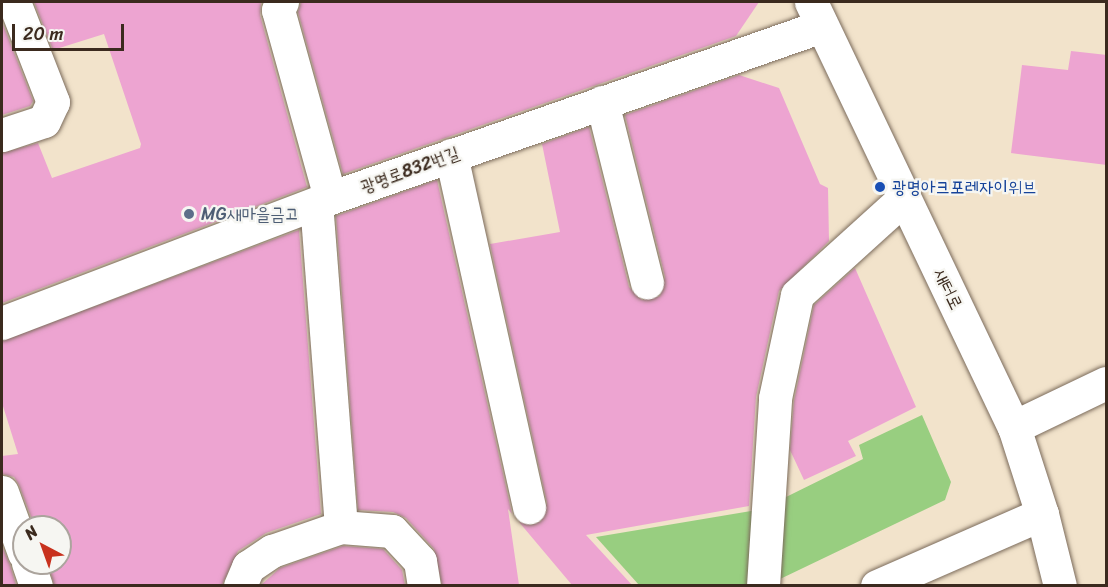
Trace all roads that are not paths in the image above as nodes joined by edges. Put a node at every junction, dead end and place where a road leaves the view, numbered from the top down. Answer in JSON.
{"nodes":[{"id":1,"x":14,"y":2,"type":"edge"},
{"id":2,"x":282,"y":2,"type":"edge"},
{"id":3,"x":816,"y":14,"type":"edge"},
{"id":4,"x":602,"y":102,"type":"junction"},
{"id":5,"x":2,"y":135,"type":"edge"},
{"id":6,"x":451,"y":155,"type":"junction"},
{"id":7,"x":904,"y":198,"type":"junction"},
{"id":8,"x":323,"y":201,"type":"junction"},
{"id":9,"x":647,"y":282,"type":"dead end"},
{"id":10,"x":2,"y":323,"type":"edge"},
{"id":11,"x":1107,"y":383,"type":"edge"},
{"id":12,"x":1014,"y":427,"type":"junction"},
{"id":13,"x":2,"y":492,"type":"edge"},
{"id":14,"x":529,"y":507,"type":"dead end"},
{"id":15,"x":1042,"y":514,"type":"junction"},
{"id":16,"x":12,"y":520,"type":"edge"},
{"id":17,"x":341,"y":527,"type":"junction"},
{"id":18,"x":240,"y":585,"type":"edge"},
{"id":19,"x":424,"y":585,"type":"edge"},
{"id":20,"x":763,"y":585,"type":"edge"},
{"id":21,"x":877,"y":585,"type":"edge"},
{"id":22,"x":1060,"y":585,"type":"edge"}],
"edges":[{"from":1,"to":5,"type":"street"},
{"from":2,"to":8,"type":"street"},
{"from":3,"to":4,"type":"street","name":"광명로832번길"},
{"from":3,"to":7,"type":"street","name":"새터로"},
{"from":4,"to":6,"type":"street","name":"광명로832번길"},
{"from":4,"to":9,"type":"street"},
{"from":6,"to":8,"type":"street","name":"광명로832번길"},
{"from":6,"to":14,"type":"street"},
{"from":7,"to":12,"type":"street","name":"새터로"},
{"from":7,"to":20,"type":"street"},
{"from":8,"to":10,"type":"street","name":"광명로832번길"},
{"from":8,"to":17,"type":"street"},
{"from":11,"to":12,"type":"street"},
{"from":12,"to":15,"type":"street","name":"새터로"},
{"from":13,"to":16,"type":"street"},
{"from":15,"to":21,"type":"street"},
{"from":15,"to":22,"type":"street","name":"새터로"},
{"from":17,"to":18,"type":"street"},
{"from":17,"to":19,"type":"street"}]}
